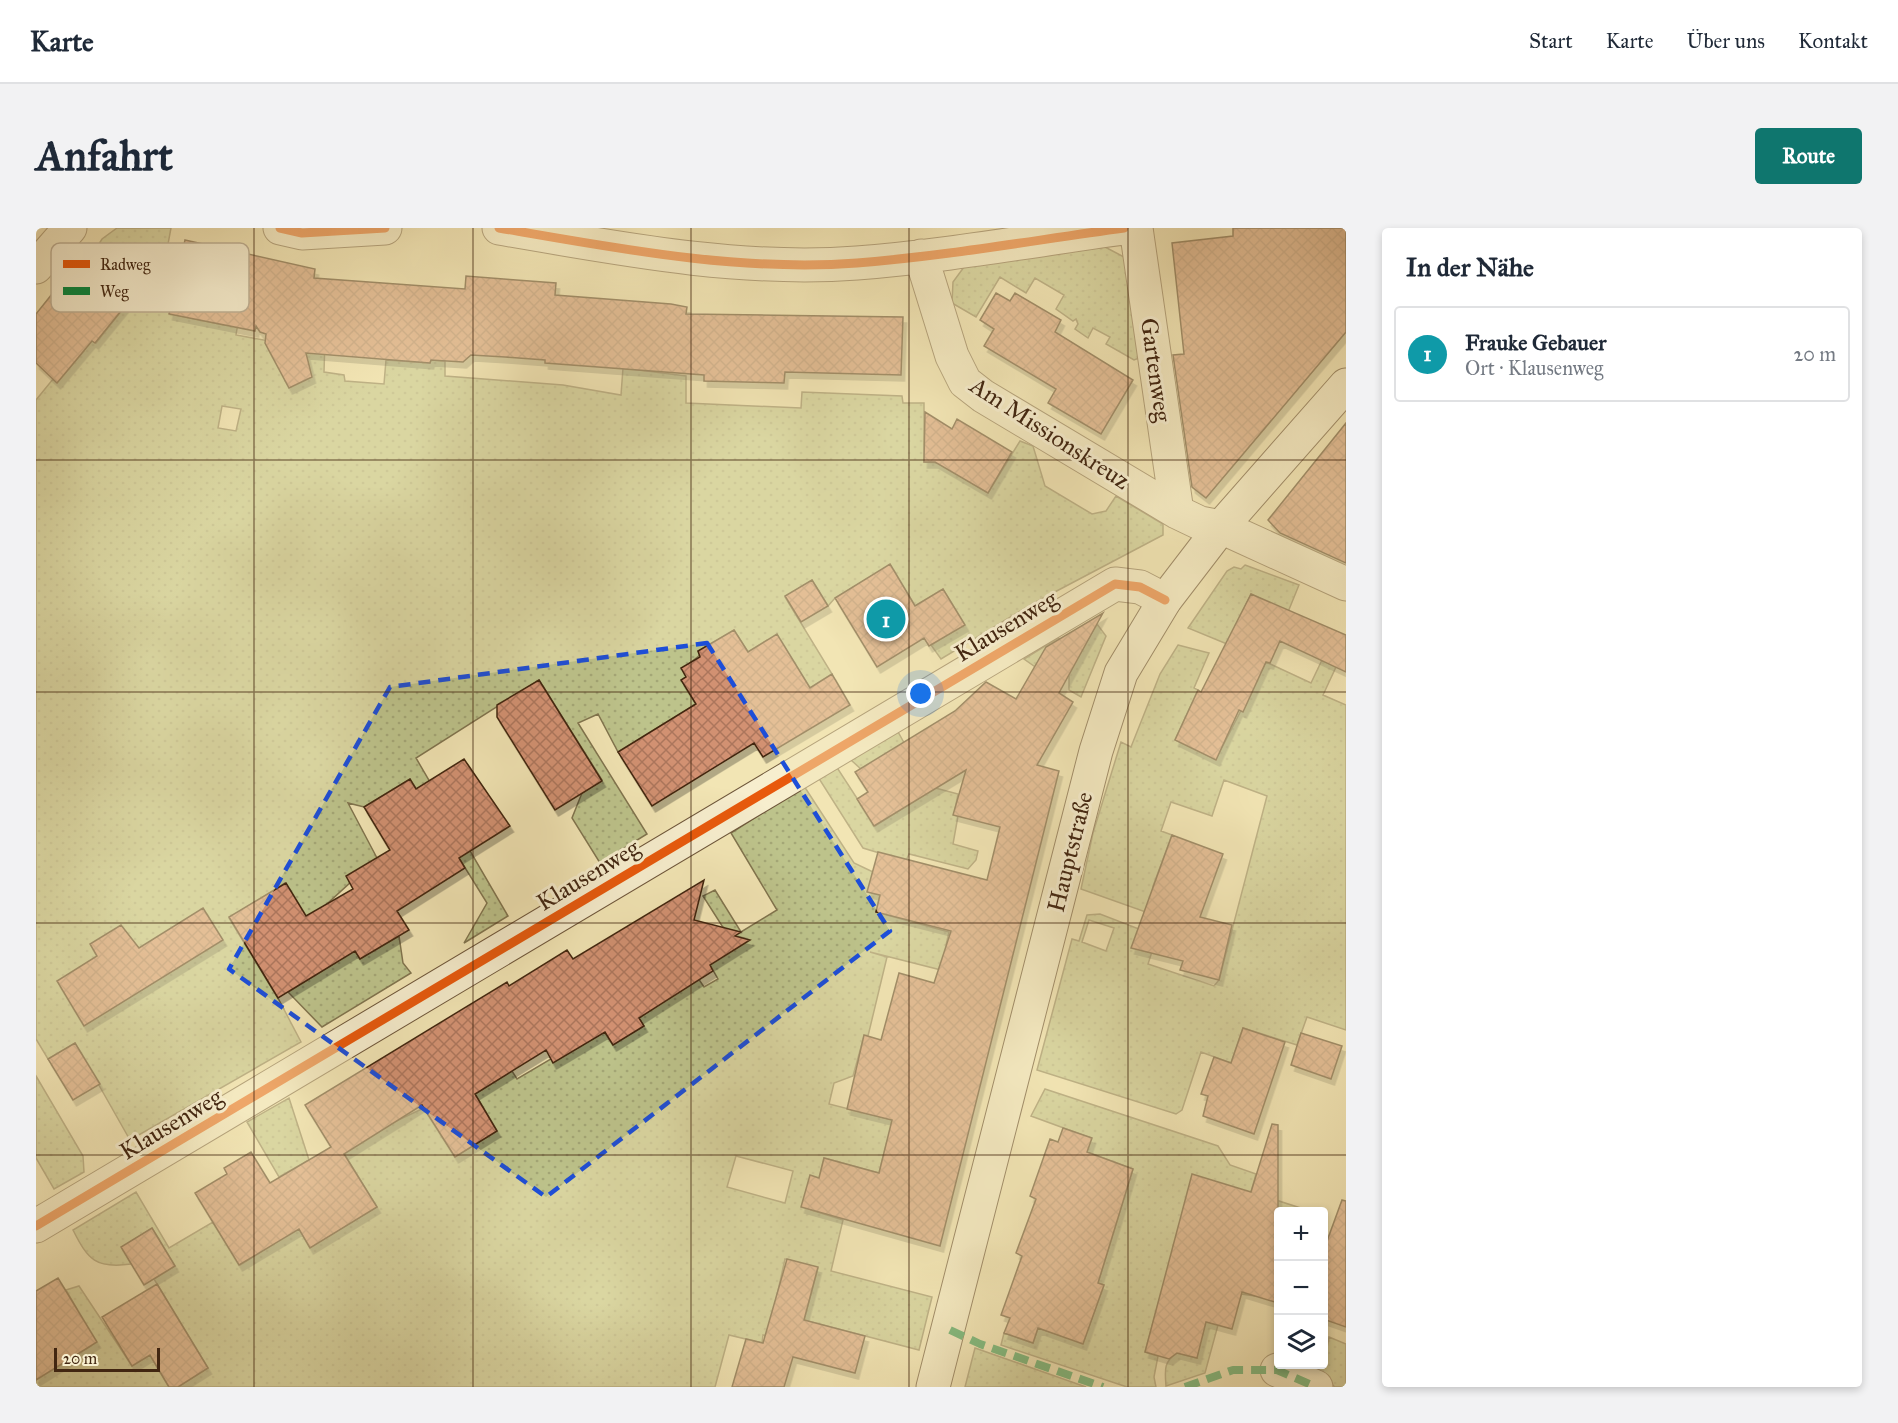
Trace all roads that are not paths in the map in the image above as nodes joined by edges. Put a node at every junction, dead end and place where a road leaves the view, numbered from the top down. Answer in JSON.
{"nodes":[{"id":1,"x":70,"y":228,"type":"edge"},
{"id":2,"x":280,"y":228,"type":"edge"},
{"id":3,"x":385,"y":228,"type":"edge"},
{"id":4,"x":500,"y":228,"type":"edge"},
{"id":5,"x":1124,"y":228,"type":"edge"},
{"id":6,"x":1136,"y":228,"type":"edge"},
{"id":7,"x":57,"y":243,"type":"edge"},
{"id":8,"x":51,"y":250,"type":"edge"},
{"id":9,"x":921,"y":256,"type":"junction"},
{"id":10,"x":36,"y":267,"type":"edge"},
{"id":11,"x":1346,"y":385,"type":"edge"},
{"id":12,"x":1177,"y":512,"type":"junction"},
{"id":13,"x":1221,"y":526,"type":"junction"},
{"id":14,"x":1346,"y":584,"type":"edge"},
{"id":15,"x":1165,"y":600,"type":"junction"},
{"id":16,"x":36,"y":1226,"type":"edge"},
{"id":17,"x":1277,"y":1370,"type":"dead end"},
{"id":18,"x":933,"y":1387,"type":"edge"},
{"id":19,"x":1316,"y":1387,"type":"edge"}],
"edges":[{"from":1,"to":7,"type":"street"},
{"from":2,"to":3,"type":"street"},
{"from":4,"to":9,"type":"street"},
{"from":5,"to":9,"type":"street"},
{"from":6,"to":12,"type":"street","name":"Gartenweg"},
{"from":8,"to":10,"type":"street"},
{"from":9,"to":12,"type":"street","name":"Am Missionskreuz"},
{"from":11,"to":13,"type":"street","name":"Hauptstraße"},
{"from":12,"to":13,"type":"street","name":"Am Missionskreuz"},
{"from":13,"to":14,"type":"street","name":"Am Missionskreuz"},
{"from":13,"to":15,"type":"street","name":"Hauptstraße"},
{"from":15,"to":16,"type":"street","name":"Klausenweg"},
{"from":15,"to":18,"type":"street","name":"Hauptstraße"},
{"from":17,"to":19,"type":"street"}]}
